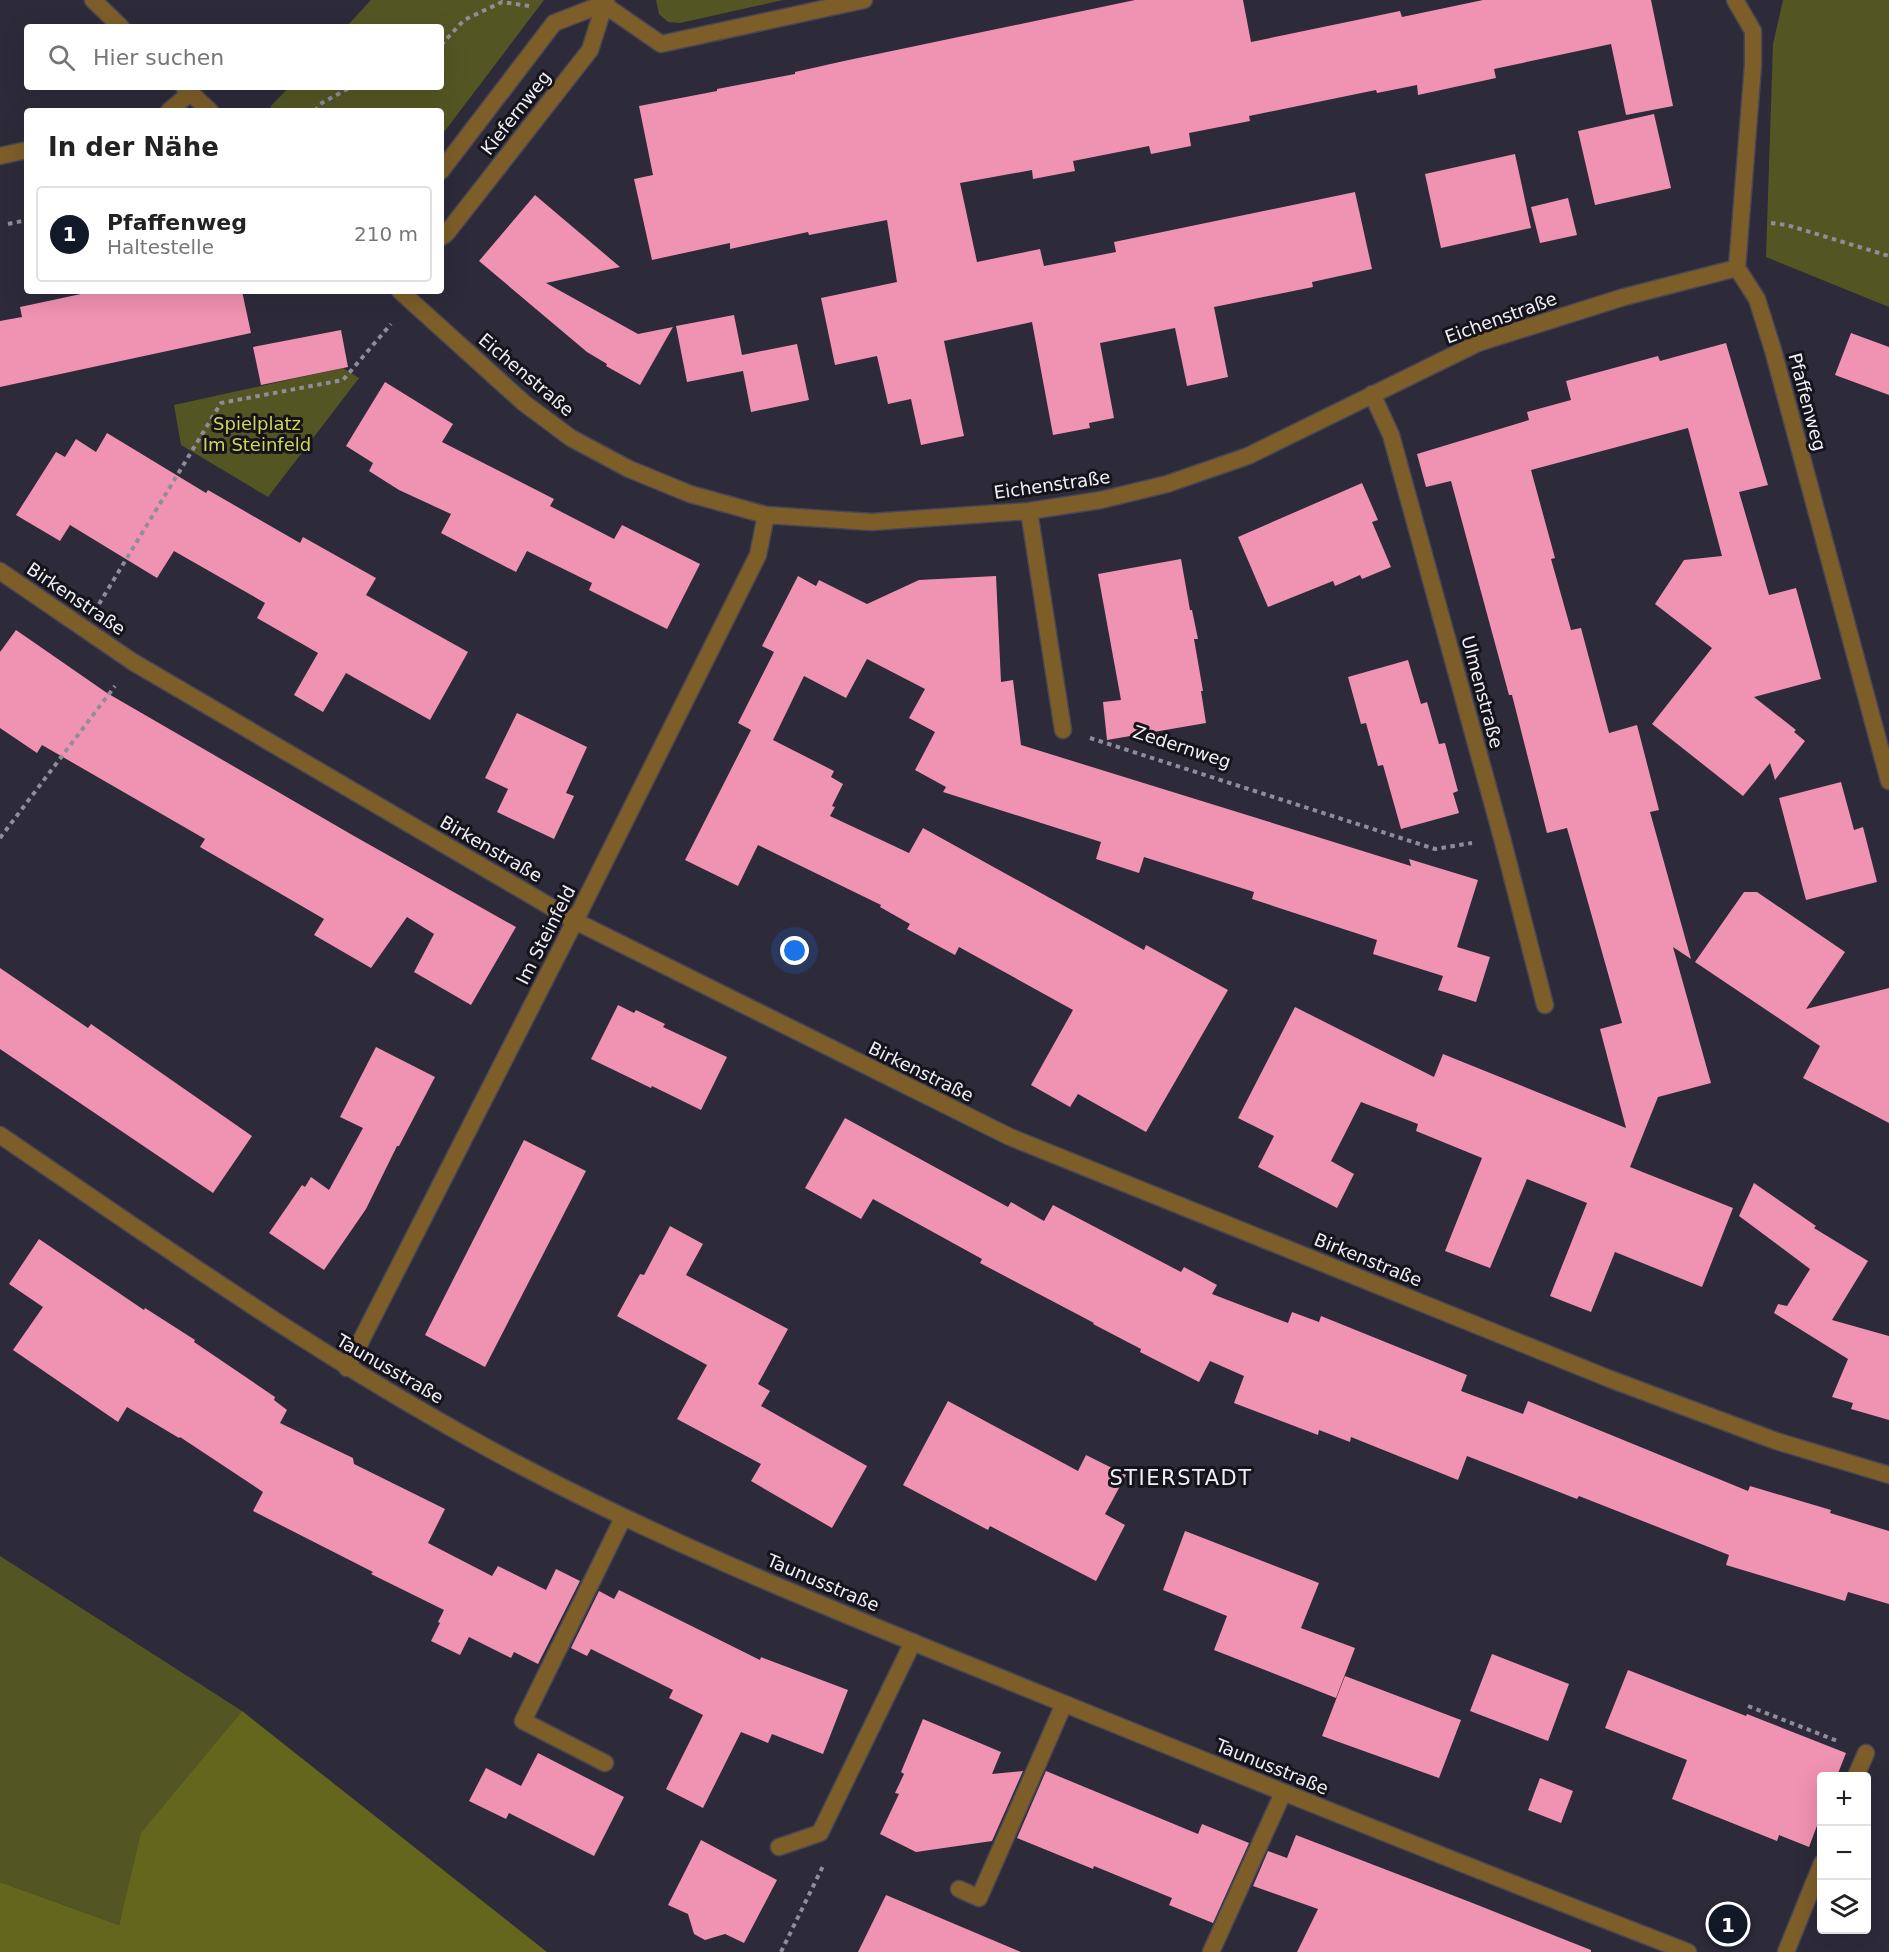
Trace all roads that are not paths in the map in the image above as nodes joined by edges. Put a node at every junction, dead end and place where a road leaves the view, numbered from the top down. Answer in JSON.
{"nodes":[{"id":1,"x":93,"y":0,"type":"edge"},
{"id":2,"x":864,"y":0,"type":"edge"},
{"id":3,"x":1735,"y":0,"type":"edge"},
{"id":4,"x":604,"y":2,"type":"edge"},
{"id":5,"x":118,"y":24,"type":"edge"},
{"id":6,"x":187,"y":90,"type":"edge"},
{"id":7,"x":172,"y":108,"type":"edge"},
{"id":8,"x":207,"y":108,"type":"edge"},
{"id":9,"x":24,"y":151,"type":"edge"},
{"id":10,"x":0,"y":156,"type":"edge"},
{"id":11,"x":444,"y":167,"type":"edge"},
{"id":12,"x":444,"y":235,"type":"edge"},
{"id":13,"x":1737,"y":268,"type":"junction"},
{"id":14,"x":405,"y":296,"type":"edge"},
{"id":15,"x":1372,"y":394,"type":"junction"},
{"id":16,"x":1029,"y":511,"type":"junction"},
{"id":17,"x":766,"y":515,"type":"junction"},
{"id":18,"x":0,"y":571,"type":"edge"},
{"id":19,"x":1063,"y":730,"type":"road end"},
{"id":20,"x":1889,"y":781,"type":"edge"},
{"id":21,"x":575,"y":921,"type":"junction"},
{"id":22,"x":1545,"y":1005,"type":"dead end"},
{"id":23,"x":0,"y":1135,"type":"edge"},
{"id":24,"x":347,"y":1368,"type":"junction"},
{"id":25,"x":1889,"y":1475,"type":"edge"},
{"id":26,"x":622,"y":1518,"type":"junction"},
{"id":27,"x":913,"y":1642,"type":"junction"},
{"id":28,"x":1065,"y":1704,"type":"junction"},
{"id":29,"x":1866,"y":1753,"type":"road end"},
{"id":30,"x":605,"y":1763,"type":"dead end"},
{"id":31,"x":1858,"y":1772,"type":"edge"},
{"id":32,"x":1283,"y":1793,"type":"junction"},
{"id":33,"x":779,"y":1847,"type":"dead end"},
{"id":34,"x":1817,"y":1873,"type":"edge"},
{"id":35,"x":959,"y":1889,"type":"dead end"},
{"id":36,"x":1211,"y":1952,"type":"edge"},
{"id":37,"x":1688,"y":1952,"type":"edge"},
{"id":38,"x":1786,"y":1952,"type":"edge"}],
"edges":[{"from":1,"to":5,"type":"street"},
{"from":2,"to":4,"type":"street"},
{"from":3,"to":13,"type":"street"},
{"from":4,"to":11,"type":"street","name":"Kiefernweg"},
{"from":4,"to":12,"type":"street","name":"Kiefernweg"},
{"from":6,"to":7,"type":"street"},
{"from":6,"to":8,"type":"street"},
{"from":9,"to":10,"type":"street"},
{"from":13,"to":15,"type":"street","name":"Eichenstraße"},
{"from":13,"to":20,"type":"street","name":"Pfaffenweg"},
{"from":14,"to":17,"type":"street","name":"Eichenstraße"},
{"from":15,"to":16,"type":"street","name":"Eichenstraße"},
{"from":15,"to":22,"type":"street","name":"Ulmenstraße"},
{"from":16,"to":17,"type":"street","name":"Eichenstraße"},
{"from":16,"to":19,"type":"street"},
{"from":17,"to":21,"type":"street","name":"Im Steinfeld"},
{"from":18,"to":21,"type":"street","name":"Birkenstraße"},
{"from":21,"to":24,"type":"street","name":"Im Steinfeld"},
{"from":21,"to":25,"type":"street","name":"Birkenstraße"},
{"from":23,"to":24,"type":"street","name":"Taunusstraße"},
{"from":24,"to":26,"type":"street","name":"Taunusstraße"},
{"from":26,"to":27,"type":"street","name":"Taunusstraße"},
{"from":26,"to":30,"type":"street"},
{"from":27,"to":28,"type":"street","name":"Taunusstraße"},
{"from":27,"to":33,"type":"street"},
{"from":28,"to":32,"type":"street","name":"Taunusstraße"},
{"from":28,"to":35,"type":"street"},
{"from":29,"to":31,"type":"street"},
{"from":32,"to":36,"type":"street"},
{"from":32,"to":37,"type":"street","name":"Taunusstraße"},
{"from":34,"to":38,"type":"street"}]}
